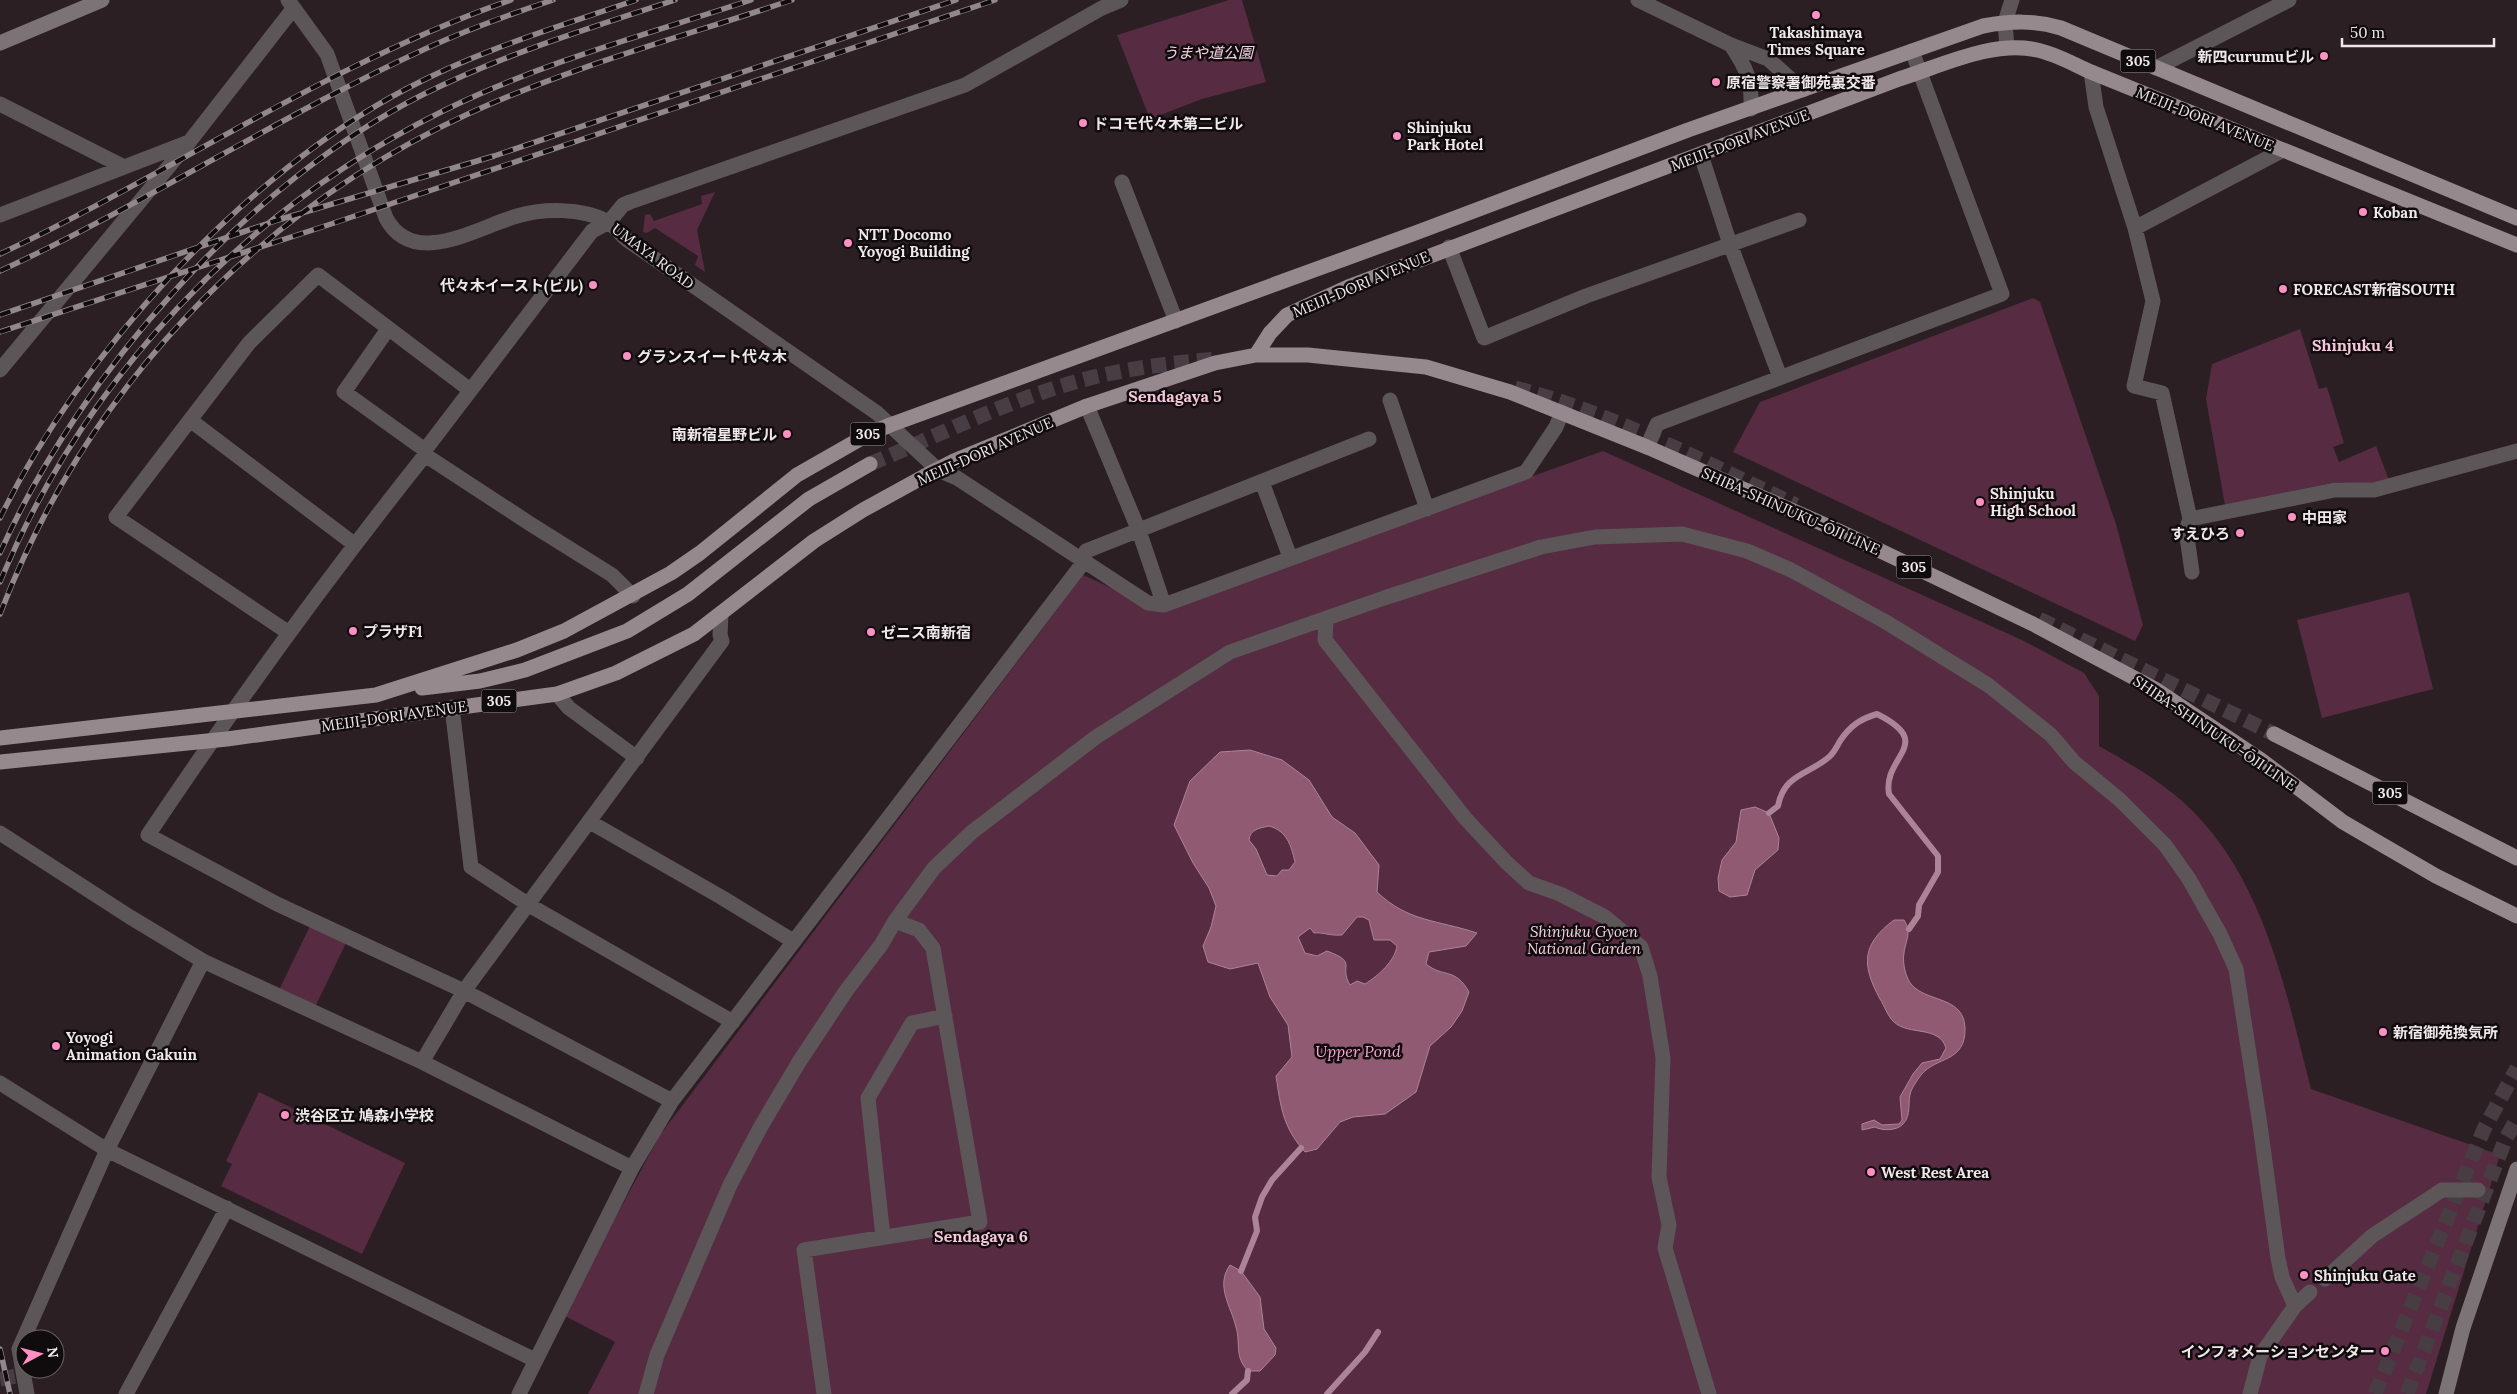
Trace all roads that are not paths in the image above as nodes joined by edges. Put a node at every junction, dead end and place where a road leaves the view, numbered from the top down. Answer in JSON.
{"nodes":[{"id":1,"x":102,"y":0,"type":"edge"},
{"id":2,"x":1121,"y":0,"type":"edge"},
{"id":3,"x":1638,"y":0,"type":"edge"},
{"id":4,"x":2012,"y":0,"type":"edge"},
{"id":5,"x":2289,"y":0,"type":"edge"},
{"id":6,"x":290,"y":4,"type":"edge"},
{"id":7,"x":2005,"y":22,"type":"junction"},
{"id":8,"x":0,"y":43,"type":"edge"},
{"id":9,"x":1731,"y":45,"type":"junction"},
{"id":10,"x":2007,"y":48,"type":"junction"},
{"id":11,"x":1912,"y":51,"type":"junction"},
{"id":12,"x":2156,"y":68,"type":"junction"},
{"id":13,"x":1920,"y":72,"type":"junction"},
{"id":14,"x":2091,"y":72,"type":"junction"},
{"id":15,"x":1803,"y":90,"type":"junction"},
{"id":16,"x":0,"y":104,"type":"edge"},
{"id":17,"x":1751,"y":109,"type":"junction"},
{"id":18,"x":190,"y":142,"type":"junction"},
{"id":19,"x":2283,"y":150,"type":"junction"},
{"id":20,"x":1701,"y":155,"type":"junction"},
{"id":21,"x":124,"y":167,"type":"junction"},
{"id":22,"x":1122,"y":182,"type":"dead end"},
{"id":23,"x":0,"y":215,"type":"edge"},
{"id":24,"x":2517,"y":218,"type":"edge"},
{"id":25,"x":1799,"y":220,"type":"dead end"},
{"id":26,"x":609,"y":222,"type":"junction"},
{"id":27,"x":2135,"y":228,"type":"junction"},
{"id":28,"x":1730,"y":244,"type":"junction"},
{"id":29,"x":2517,"y":245,"type":"edge"},
{"id":30,"x":1449,"y":247,"type":"junction"},
{"id":31,"x":1176,"y":321,"type":"junction"},
{"id":32,"x":388,"y":329,"type":"junction"},
{"id":33,"x":1256,"y":355,"type":"junction"},
{"id":34,"x":0,"y":370,"type":"edge"},
{"id":35,"x":1780,"y":377,"type":"junction"},
{"id":36,"x":470,"y":390,"type":"junction"},
{"id":37,"x":1390,"y":400,"type":"dead end"},
{"id":38,"x":1087,"y":406,"type":"junction"},
{"id":39,"x":1562,"y":412,"type":"junction"},
{"id":40,"x":190,"y":420,"type":"junction"},
{"id":41,"x":890,"y":424,"type":"junction"},
{"id":42,"x":1369,"y":439,"type":"dead end"},
{"id":43,"x":1647,"y":447,"type":"junction"},
{"id":44,"x":425,"y":452,"type":"junction"},
{"id":45,"x":2517,"y":452,"type":"edge"},
{"id":46,"x":870,"y":464,"type":"tunnel mouth"},
{"id":47,"x":938,"y":470,"type":"junction"},
{"id":48,"x":1262,"y":482,"type":"junction"},
{"id":49,"x":1427,"y":509,"type":"junction"},
{"id":50,"x":2190,"y":519,"type":"junction"},
{"id":51,"x":1139,"y":531,"type":"junction"},
{"id":52,"x":354,"y":544,"type":"junction"},
{"id":53,"x":1290,"y":557,"type":"junction"},
{"id":54,"x":1083,"y":562,"type":"junction"},
{"id":55,"x":2192,"y":572,"type":"dead end"},
{"id":56,"x":633,"y":596,"type":"junction"},
{"id":57,"x":1164,"y":605,"type":"junction"},
{"id":58,"x":721,"y":614,"type":"junction"},
{"id":59,"x":1326,"y":620,"type":"junction"},
{"id":60,"x":290,"y":633,"type":"junction"},
{"id":61,"x":557,"y":694,"type":"junction"},
{"id":62,"x":376,"y":695,"type":"junction"},
{"id":63,"x":452,"y":707,"type":"junction"},
{"id":64,"x":233,"y":711,"type":"junction"},
{"id":65,"x":2274,"y":734,"type":"tunnel mouth"},
{"id":66,"x":0,"y":738,"type":"edge"},
{"id":67,"x":211,"y":740,"type":"junction"},
{"id":68,"x":637,"y":758,"type":"junction"},
{"id":69,"x":0,"y":762,"type":"edge"},
{"id":70,"x":590,"y":822,"type":"junction"},
{"id":71,"x":0,"y":833,"type":"edge"},
{"id":72,"x":2517,"y":858,"type":"edge"},
{"id":73,"x":529,"y":905,"type":"junction"},
{"id":74,"x":2517,"y":916,"type":"edge"},
{"id":75,"x":895,"y":921,"type":"junction"},
{"id":76,"x":792,"y":941,"type":"junction"},
{"id":77,"x":203,"y":961,"type":"junction"},
{"id":78,"x":464,"y":991,"type":"junction"},
{"id":79,"x":945,"y":1016,"type":"junction"},
{"id":80,"x":733,"y":1022,"type":"junction"},
{"id":81,"x":422,"y":1062,"type":"junction"},
{"id":82,"x":0,"y":1083,"type":"edge"},
{"id":83,"x":672,"y":1101,"type":"junction"},
{"id":84,"x":107,"y":1150,"type":"junction"},
{"id":85,"x":632,"y":1168,"type":"junction"},
{"id":86,"x":2517,"y":1169,"type":"edge"},
{"id":87,"x":2478,"y":1190,"type":"dead end"},
{"id":88,"x":227,"y":1208,"type":"junction"},
{"id":89,"x":883,"y":1237,"type":"junction"},
{"id":90,"x":2325,"y":1279,"type":"dead end"},
{"id":91,"x":2310,"y":1292,"type":"dead end"},
{"id":92,"x":2295,"y":1306,"type":"junction"},
{"id":93,"x":535,"y":1360,"type":"junction"},
{"id":94,"x":27,"y":1394,"type":"edge"},
{"id":95,"x":126,"y":1394,"type":"edge"},
{"id":96,"x":519,"y":1394,"type":"edge"},
{"id":97,"x":646,"y":1394,"type":"edge"},
{"id":98,"x":824,"y":1394,"type":"edge"},
{"id":99,"x":1709,"y":1394,"type":"edge"},
{"id":100,"x":2250,"y":1394,"type":"edge"},
{"id":101,"x":2446,"y":1394,"type":"edge"}],
"edges":[{"from":1,"to":8,"type":"street"},
{"from":2,"to":26,"type":"street"},
{"from":3,"to":9,"type":"street"},
{"from":4,"to":7,"type":"street"},
{"from":5,"to":12,"type":"street"},
{"from":6,"to":18,"type":"street"},
{"from":6,"to":26,"type":"street","name":"UMAYA ROAD"},
{"from":7,"to":10,"type":"street"},
{"from":7,"to":11,"type":"main road","name":"MEIJI-DORI AVENUE","number":"305"},
{"from":7,"to":12,"type":"main road","name":"MEIJI-DORI AVENUE","number":"305"},
{"from":9,"to":15,"type":"street"},
{"from":9,"to":17,"type":"street"},
{"from":10,"to":13,"type":"main road","name":"MEIJI-DORI AVENUE","number":"305"},
{"from":10,"to":14,"type":"main road","name":"MEIJI-DORI AVENUE","number":"305"},
{"from":11,"to":13,"type":"street"},
{"from":11,"to":15,"type":"main road","name":"MEIJI-DORI AVENUE","number":"305"},
{"from":12,"to":24,"type":"main road","name":"MEIJI-DORI AVENUE","number":"305"},
{"from":13,"to":20,"type":"main road","name":"MEIJI-DORI AVENUE","number":"305"},
{"from":13,"to":35,"type":"street"},
{"from":14,"to":19,"type":"main road","name":"MEIJI-DORI AVENUE","number":"305"},
{"from":14,"to":27,"type":"street"},
{"from":15,"to":17,"type":"main road","name":"MEIJI-DORI AVENUE","number":"305"},
{"from":16,"to":21,"type":"street"},
{"from":17,"to":31,"type":"main road","name":"MEIJI-DORI AVENUE","number":"305"},
{"from":18,"to":21,"type":"street"},
{"from":18,"to":34,"type":"street"},
{"from":19,"to":27,"type":"street"},
{"from":19,"to":29,"type":"main road","name":"MEIJI-DORI AVENUE","number":"305"},
{"from":20,"to":28,"type":"street"},
{"from":20,"to":30,"type":"main road","name":"MEIJI-DORI AVENUE","number":"305"},
{"from":21,"to":23,"type":"street"},
{"from":22,"to":31,"type":"street"},
{"from":25,"to":28,"type":"street"},
{"from":26,"to":36,"type":"street"},
{"from":26,"to":41,"type":"street","name":"UMAYA ROAD"},
{"from":27,"to":50,"type":"street"},
{"from":28,"to":30,"type":"street"},
{"from":28,"to":35,"type":"street"},
{"from":30,"to":33,"type":"main road","name":"MEIJI-DORI AVENUE","number":"305"},
{"from":31,"to":41,"type":"main road","name":"MEIJI-DORI AVENUE","number":"305"},
{"from":32,"to":36,"type":"street"},
{"from":32,"to":40,"type":"street"},
{"from":32,"to":44,"type":"street"},
{"from":33,"to":38,"type":"main road","name":"MEIJI-DORI AVENUE","number":"305"},
{"from":33,"to":39,"type":"main road","name":"SHIBA-SHINJUKU-ŌJI LINE","number":"305"},
{"from":35,"to":43,"type":"street"},
{"from":36,"to":44,"type":"street"},
{"from":37,"to":49,"type":"street"},
{"from":38,"to":47,"type":"main road","name":"MEIJI-DORI AVENUE","number":"305"},
{"from":38,"to":51,"type":"street"},
{"from":39,"to":43,"type":"main road","name":"SHIBA-SHINJUKU-ŌJI LINE","number":"305"},
{"from":39,"to":49,"type":"street"},
{"from":40,"to":52,"type":"street"},
{"from":40,"to":60,"type":"street"},
{"from":41,"to":47,"type":"street","name":"UMAYA ROAD"},
{"from":41,"to":56,"type":"main road","name":"MEIJI-DORI AVENUE","number":"305"},
{"from":42,"to":48,"type":"street"},
{"from":43,"to":74,"type":"main road","name":"SHIBA-SHINJUKU-ŌJI LINE","number":"305"},
{"from":44,"to":52,"type":"street"},
{"from":44,"to":56,"type":"street"},
{"from":45,"to":50,"type":"street"},
{"from":46,"to":62,"type":"main road","number":"305"},
{"from":47,"to":54,"type":"street","name":"UMAYA ROAD"},
{"from":47,"to":58,"type":"main road","name":"MEIJI-DORI AVENUE","number":"305"},
{"from":48,"to":51,"type":"street"},
{"from":48,"to":53,"type":"street"},
{"from":49,"to":53,"type":"street"},
{"from":50,"to":55,"type":"street"},
{"from":51,"to":54,"type":"street"},
{"from":51,"to":57,"type":"street"},
{"from":52,"to":60,"type":"street"},
{"from":53,"to":57,"type":"street"},
{"from":54,"to":57,"type":"street","name":"UMAYA ROAD"},
{"from":54,"to":76,"type":"street"},
{"from":56,"to":62,"type":"main road","name":"MEIJI-DORI AVENUE","number":"305"},
{"from":58,"to":61,"type":"main road","name":"MEIJI-DORI AVENUE","number":"305"},
{"from":58,"to":68,"type":"street"},
{"from":59,"to":75,"type":"street"},
{"from":59,"to":92,"type":"street"},
{"from":59,"to":99,"type":"street"},
{"from":60,"to":64,"type":"street"},
{"from":61,"to":63,"type":"main road","name":"MEIJI-DORI AVENUE","number":"305"},
{"from":61,"to":68,"type":"street"},
{"from":62,"to":64,"type":"main road","name":"MEIJI-DORI AVENUE","number":"305"},
{"from":63,"to":67,"type":"main road","name":"MEIJI-DORI AVENUE","number":"305"},
{"from":63,"to":73,"type":"street"},
{"from":64,"to":66,"type":"main road","name":"MEIJI-DORI AVENUE","number":"305"},
{"from":64,"to":67,"type":"street"},
{"from":65,"to":72,"type":"main road","number":"305"},
{"from":67,"to":69,"type":"main road","name":"MEIJI-DORI AVENUE","number":"305"},
{"from":67,"to":78,"type":"street"},
{"from":68,"to":70,"type":"street"},
{"from":70,"to":73,"type":"street"},
{"from":70,"to":76,"type":"street"},
{"from":71,"to":77,"type":"street"},
{"from":73,"to":78,"type":"street"},
{"from":73,"to":80,"type":"street"},
{"from":75,"to":79,"type":"street"},
{"from":75,"to":97,"type":"street"},
{"from":76,"to":80,"type":"street"},
{"from":77,"to":81,"type":"street"},
{"from":77,"to":84,"type":"street"},
{"from":78,"to":81,"type":"street"},
{"from":78,"to":83,"type":"street"},
{"from":79,"to":89,"type":"street"},
{"from":79,"to":89,"type":"street"},
{"from":80,"to":83,"type":"street"},
{"from":81,"to":85,"type":"street"},
{"from":82,"to":84,"type":"street"},
{"from":83,"to":85,"type":"street"},
{"from":84,"to":88,"type":"street"},
{"from":84,"to":94,"type":"street"},
{"from":85,"to":93,"type":"street"},
{"from":86,"to":101,"type":"street"},
{"from":87,"to":90,"type":"street"},
{"from":88,"to":93,"type":"street"},
{"from":88,"to":95,"type":"street"},
{"from":89,"to":98,"type":"street"},
{"from":91,"to":92,"type":"street"},
{"from":92,"to":100,"type":"street"},
{"from":93,"to":96,"type":"street"}]}
